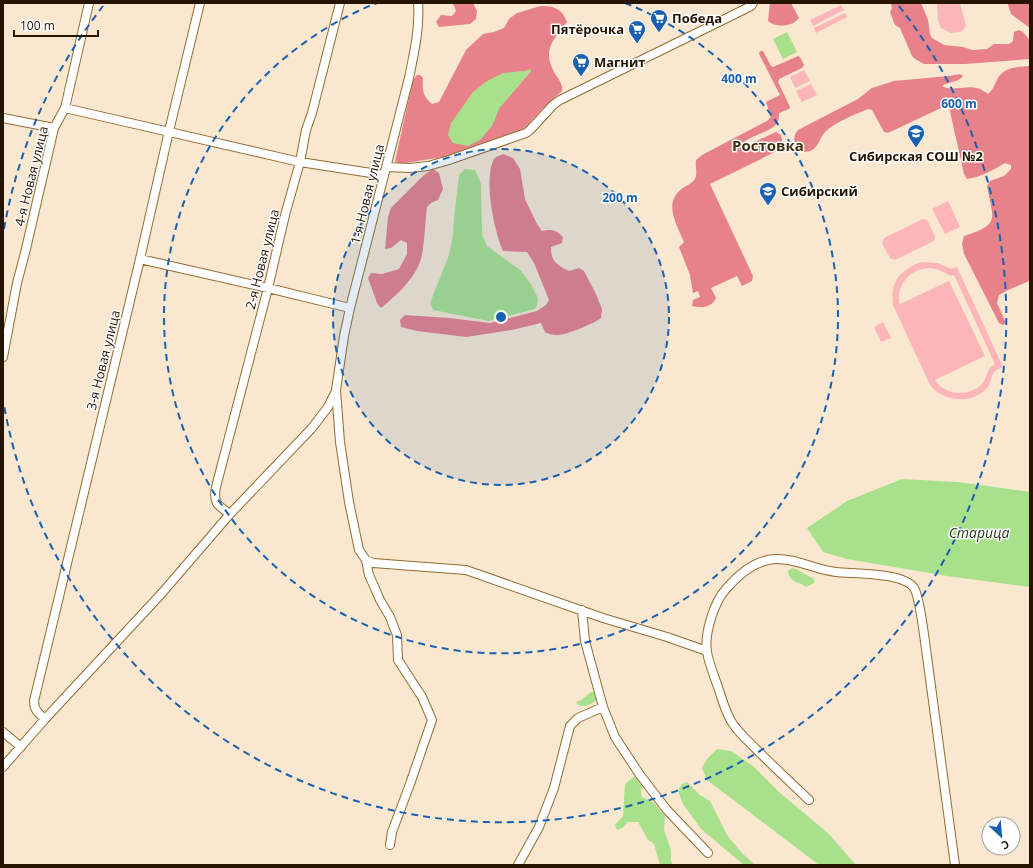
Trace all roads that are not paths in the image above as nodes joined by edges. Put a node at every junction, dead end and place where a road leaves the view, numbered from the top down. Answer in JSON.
{"nodes":[{"id":1,"x":90,"y":3,"type":"edge"},
{"id":2,"x":200,"y":3,"type":"edge"},
{"id":3,"x":340,"y":3,"type":"edge"},
{"id":4,"x":418,"y":3,"type":"edge"},
{"id":5,"x":753,"y":3,"type":"edge"},
{"id":6,"x":64,"y":108,"type":"junction"},
{"id":7,"x":3,"y":118,"type":"edge"},
{"id":8,"x":54,"y":128,"type":"junction"},
{"id":9,"x":169,"y":131,"type":"junction"},
{"id":10,"x":300,"y":162,"type":"junction"},
{"id":11,"x":385,"y":171,"type":"junction"},
{"id":12,"x":140,"y":259,"type":"junction"},
{"id":13,"x":268,"y":288,"type":"junction"},
{"id":14,"x":350,"y":308,"type":"junction"},
{"id":15,"x":3,"y":357,"type":"edge"},
{"id":16,"x":336,"y":390,"type":"junction"},
{"id":17,"x":230,"y":514,"type":"junction"},
{"id":18,"x":366,"y":560,"type":"junction"},
{"id":19,"x":582,"y":610,"type":"junction"},
{"id":20,"x":707,"y":651,"type":"junction"},
{"id":21,"x":603,"y":707,"type":"junction"},
{"id":22,"x":45,"y":719,"type":"junction"},
{"id":23,"x":3,"y":732,"type":"edge"},
{"id":24,"x":21,"y":747,"type":"junction"},
{"id":25,"x":3,"y":767,"type":"edge"},
{"id":26,"x":809,"y":800,"type":"dead end"},
{"id":27,"x":390,"y":845,"type":"dead end"},
{"id":28,"x":708,"y":853,"type":"dead end"},
{"id":29,"x":518,"y":865,"type":"edge"},
{"id":30,"x":955,"y":865,"type":"edge"}],
"edges":[{"from":1,"to":6,"type":"street","name":"4-я Новая улица"},
{"from":2,"to":9,"type":"street","name":"3-я Новая улица"},
{"from":3,"to":10,"type":"street","name":"2-я Новая улица"},
{"from":4,"to":11,"type":"street","name":"1-я Новая улица"},
{"from":5,"to":11,"type":"street"},
{"from":6,"to":8,"type":"street","name":"4-я Новая улица"},
{"from":6,"to":9,"type":"street"},
{"from":7,"to":8,"type":"street"},
{"from":8,"to":15,"type":"street","name":"4-я Новая улица"},
{"from":9,"to":10,"type":"street"},
{"from":9,"to":12,"type":"street","name":"3-я Новая улица"},
{"from":10,"to":11,"type":"street"},
{"from":10,"to":13,"type":"street","name":"2-я Новая улица"},
{"from":11,"to":14,"type":"street","name":"1-я Новая улица"},
{"from":12,"to":13,"type":"street"},
{"from":12,"to":22,"type":"street","name":"3-я Новая улица"},
{"from":13,"to":14,"type":"street"},
{"from":13,"to":17,"type":"street","name":"2-я Новая улица"},
{"from":14,"to":16,"type":"street","name":"1-я Новая улица"},
{"from":16,"to":17,"type":"street"},
{"from":16,"to":18,"type":"street"},
{"from":17,"to":22,"type":"street"},
{"from":18,"to":19,"type":"street"},
{"from":18,"to":27,"type":"street"},
{"from":19,"to":20,"type":"street"},
{"from":19,"to":21,"type":"street"},
{"from":20,"to":26,"type":"street"},
{"from":20,"to":30,"type":"street"},
{"from":21,"to":28,"type":"street"},
{"from":21,"to":29,"type":"street"},
{"from":22,"to":24,"type":"street"},
{"from":23,"to":24,"type":"street"},
{"from":24,"to":25,"type":"street"}]}
